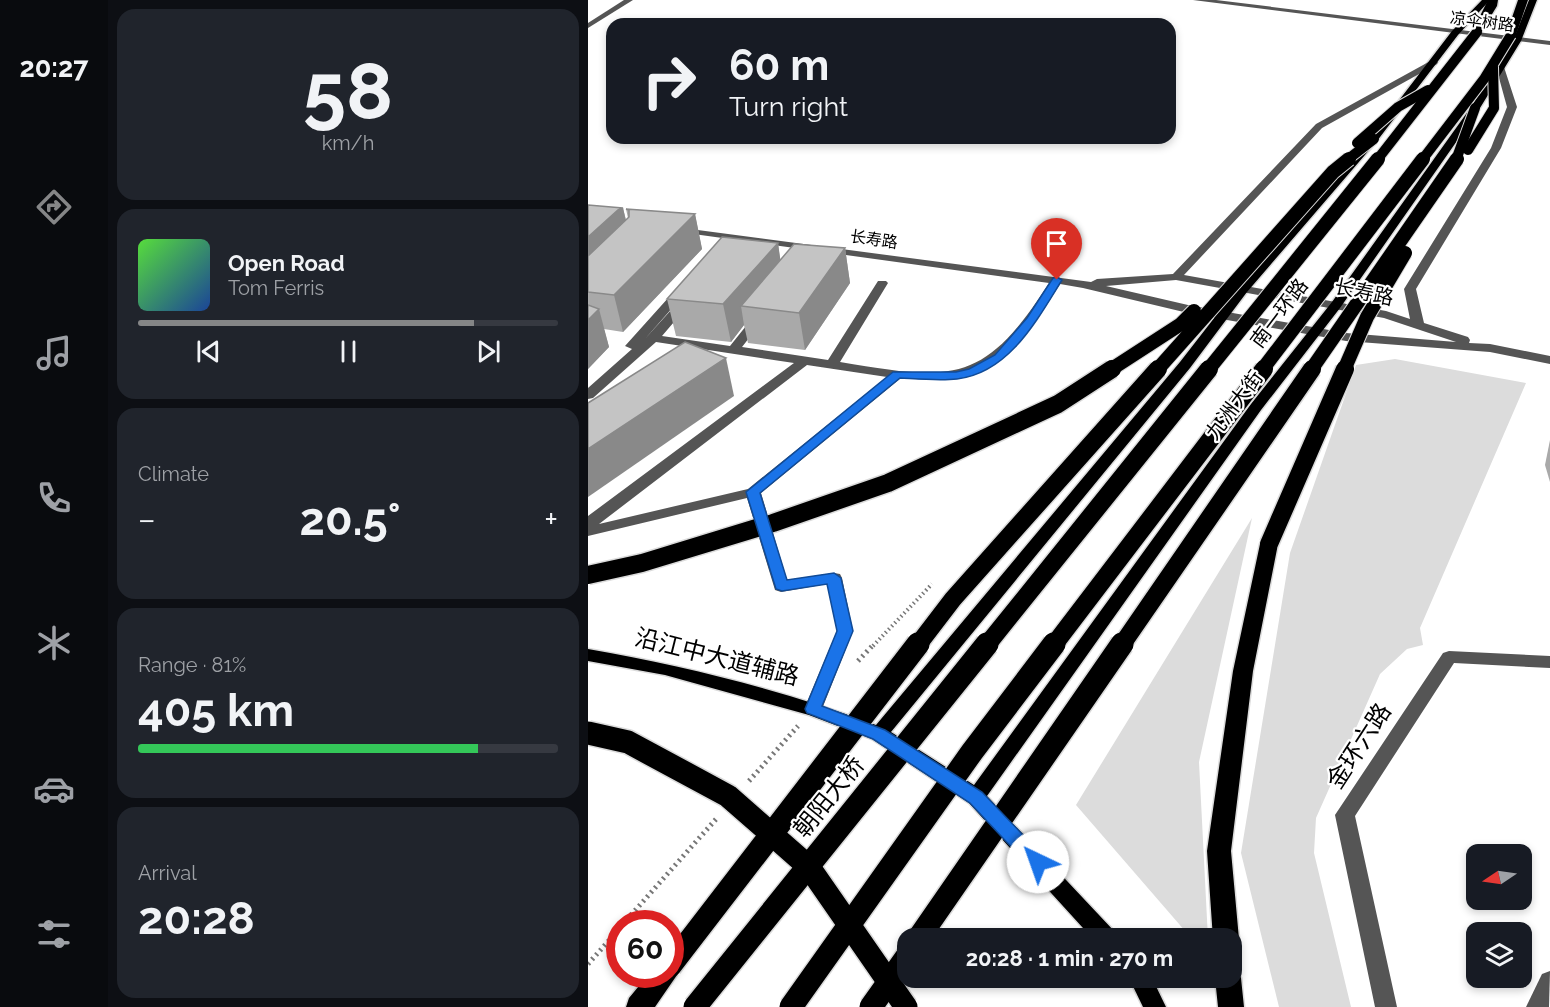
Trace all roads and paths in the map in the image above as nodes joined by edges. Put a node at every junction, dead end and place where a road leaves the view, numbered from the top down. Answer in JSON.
{"nodes":[{"id":1,"x":629,"y":0,"type":"edge"},
{"id":2,"x":1197,"y":0,"type":"edge"},
{"id":3,"x":1486,"y":0,"type":"edge"},
{"id":4,"x":1493,"y":0,"type":"edge"},
{"id":5,"x":1523,"y":0,"type":"edge"},
{"id":6,"x":1533,"y":0,"type":"edge"},
{"id":7,"x":588,"y":26,"type":"edge"},
{"id":8,"x":1455,"y":33,"type":"junction"},
{"id":9,"x":1517,"y":41,"type":"junction"},
{"id":10,"x":1550,"y":43,"type":"edge"},
{"id":11,"x":1434,"y":62,"type":"junction"},
{"id":12,"x":1497,"y":67,"type":"junction"},
{"id":13,"x":1438,"y":85,"type":"junction"},
{"id":14,"x":1475,"y":108,"type":"junction"},
{"id":15,"x":1374,"y":138,"type":"junction"},
{"id":16,"x":670,"y":228,"type":"edge"},
{"id":17,"x":1176,"y":277,"type":"junction"},
{"id":18,"x":1057,"y":280,"type":"junction"},
{"id":19,"x":882,"y":283,"type":"dead end"},
{"id":20,"x":1083,"y":284,"type":"junction"},
{"id":21,"x":1243,"y":289,"type":"junction"},
{"id":22,"x":1336,"y":305,"type":"junction"},
{"id":23,"x":769,"y":306,"type":"edge"},
{"id":24,"x":1224,"y":314,"type":"junction"},
{"id":25,"x":1418,"y":326,"type":"junction"},
{"id":26,"x":1316,"y":331,"type":"junction"},
{"id":27,"x":653,"y":338,"type":"junction"},
{"id":28,"x":715,"y":347,"type":"junction"},
{"id":29,"x":1490,"y":348,"type":"junction"},
{"id":30,"x":733,"y":350,"type":"junction"},
{"id":31,"x":695,"y":360,"type":"edge"},
{"id":32,"x":1550,"y":360,"type":"edge"},
{"id":33,"x":804,"y":361,"type":"junction"},
{"id":34,"x":832,"y":365,"type":"junction"},
{"id":35,"x":897,"y":375,"type":"junction"},
{"id":36,"x":588,"y":394,"type":"edge"},
{"id":37,"x":753,"y":492,"type":"junction"},
{"id":38,"x":588,"y":524,"type":"edge"},
{"id":39,"x":588,"y":531,"type":"edge"},
{"id":40,"x":588,"y":575,"type":"edge"},
{"id":41,"x":936,"y":579,"type":"dead end"},
{"id":42,"x":1005,"y":622,"type":"joint"},
{"id":43,"x":588,"y":655,"type":"edge"},
{"id":44,"x":1550,"y":662,"type":"edge"},
{"id":45,"x":854,"y":666,"type":"dead end"},
{"id":46,"x":813,"y":709,"type":"junction"},
{"id":47,"x":588,"y":733,"type":"edge"},
{"id":48,"x":879,"y":734,"type":"junction"},
{"id":49,"x":742,"y":789,"type":"dead end"},
{"id":50,"x":976,"y":798,"type":"junction"},
{"id":51,"x":718,"y":816,"type":"dead end"},
{"id":52,"x":635,"y":910,"type":"edge"},
{"id":53,"x":926,"y":928,"type":"edge"},
{"id":54,"x":1097,"y":928,"type":"edge"},
{"id":55,"x":1225,"y":928,"type":"edge"},
{"id":56,"x":606,"y":944,"type":"edge"},
{"id":57,"x":684,"y":948,"type":"edge"},
{"id":58,"x":588,"y":964,"type":"edge"},
{"id":59,"x":897,"y":970,"type":"edge"},
{"id":60,"x":1550,"y":981,"type":"edge"},
{"id":61,"x":654,"y":988,"type":"edge"},
{"id":62,"x":1145,"y":988,"type":"edge"},
{"id":63,"x":1229,"y":988,"type":"edge"},
{"id":64,"x":639,"y":1007,"type":"edge"},
{"id":65,"x":694,"y":1007,"type":"edge"},
{"id":66,"x":791,"y":1007,"type":"edge"},
{"id":67,"x":871,"y":1007,"type":"edge"},
{"id":68,"x":906,"y":1007,"type":"edge"},
{"id":69,"x":1155,"y":1007,"type":"edge"},
{"id":70,"x":1231,"y":1007,"type":"edge"},
{"id":71,"x":1386,"y":1007,"type":"edge"},
{"id":72,"x":1538,"y":1007,"type":"edge"}],
"edges":[{"from":1,"to":7,"type":"street"},
{"from":2,"to":8,"type":"street","name":"凉伞树路"},
{"from":3,"to":8,"type":"main road"},
{"from":4,"to":13,"type":"highway","name":"南一环路","bridge":true},
{"from":5,"to":12,"type":"highway","name":"南一环路","bridge":true},
{"from":6,"to":9,"type":"main road","name":"九洲大街"},
{"from":8,"to":9,"type":"street","name":"凉伞树路"},
{"from":8,"to":11,"type":"main road"},
{"from":9,"to":10,"type":"street","name":"凉伞树路"},
{"from":9,"to":12,"type":"main road","name":"九洲大街"},
{"from":11,"to":15,"type":"main road"},
{"from":11,"to":17,"type":"street"},
{"from":12,"to":14,"type":"main road","name":"九洲大街"},
{"from":12,"to":25,"type":"street"},
{"from":12,"to":55,"type":"highway","bridge":true},
{"from":12,"to":66,"type":"highway","name":"南一环路","bridge":true},
{"from":13,"to":40,"type":"highway","bridge":true},
{"from":13,"to":42,"type":"highway","name":"南一环路","bridge":true},
{"from":14,"to":22,"type":"main road","name":"九洲大街"},
{"from":14,"to":53,"type":"highway","bridge":true},
{"from":15,"to":21,"type":"main road"},
{"from":15,"to":57,"type":"highway","bridge":true},
{"from":16,"to":18,"type":"street","name":"长寿路"},
{"from":17,"to":20,"type":"street","name":"长寿路"},
{"from":17,"to":21,"type":"street","name":"长寿路"},
{"from":18,"to":20,"type":"street","name":"长寿路"},
{"from":18,"to":35,"type":"street"},
{"from":19,"to":34,"type":"street"},
{"from":20,"to":24,"type":"street","name":"长寿路"},
{"from":21,"to":22,"type":"street","name":"长寿路"},
{"from":21,"to":24,"type":"main road"},
{"from":22,"to":25,"type":"street","name":"长寿路"},
{"from":22,"to":26,"type":"main road","name":"九洲大街"},
{"from":23,"to":30,"type":"street"},
{"from":24,"to":26,"type":"street","name":"长寿路"},
{"from":24,"to":48,"type":"main road"},
{"from":25,"to":29,"type":"street","name":"长寿路"},
{"from":26,"to":29,"type":"street","name":"长寿路"},
{"from":26,"to":50,"type":"main road","name":"九洲大街"},
{"from":27,"to":28,"type":"street"},
{"from":27,"to":36,"type":"street"},
{"from":27,"to":36,"type":"street"},
{"from":28,"to":30,"type":"street"},
{"from":28,"to":31,"type":"street"},
{"from":29,"to":32,"type":"street","name":"长寿路"},
{"from":30,"to":33,"type":"street"},
{"from":33,"to":34,"type":"street"},
{"from":33,"to":38,"type":"street"},
{"from":34,"to":35,"type":"street"},
{"from":35,"to":37,"type":"street"},
{"from":37,"to":39,"type":"street"},
{"from":37,"to":46,"type":"street"},
{"from":41,"to":45,"type":"path"},
{"from":42,"to":65,"type":"highway","name":"朝阳大桥","bridge":true},
{"from":43,"to":46,"type":"main road","name":"沿江中大道辅路"},
{"from":44,"to":71,"type":"street","name":"金环六路"},
{"from":46,"to":48,"type":"main road","name":"沿江中大道辅路"},
{"from":46,"to":49,"type":"path"},
{"from":47,"to":68,"type":"highway","bridge":true},
{"from":48,"to":50,"type":"main road","name":"沿江中大道辅路"},
{"from":50,"to":54,"type":"main road","name":"沿江中大道辅路"},
{"from":51,"to":52,"type":"path"},
{"from":56,"to":58,"type":"path"},
{"from":59,"to":67,"type":"highway","bridge":true},
{"from":60,"to":72,"type":"street"},
{"from":61,"to":64,"type":"highway"},
{"from":62,"to":69,"type":"main road"},
{"from":63,"to":70,"type":"highway"}]}
